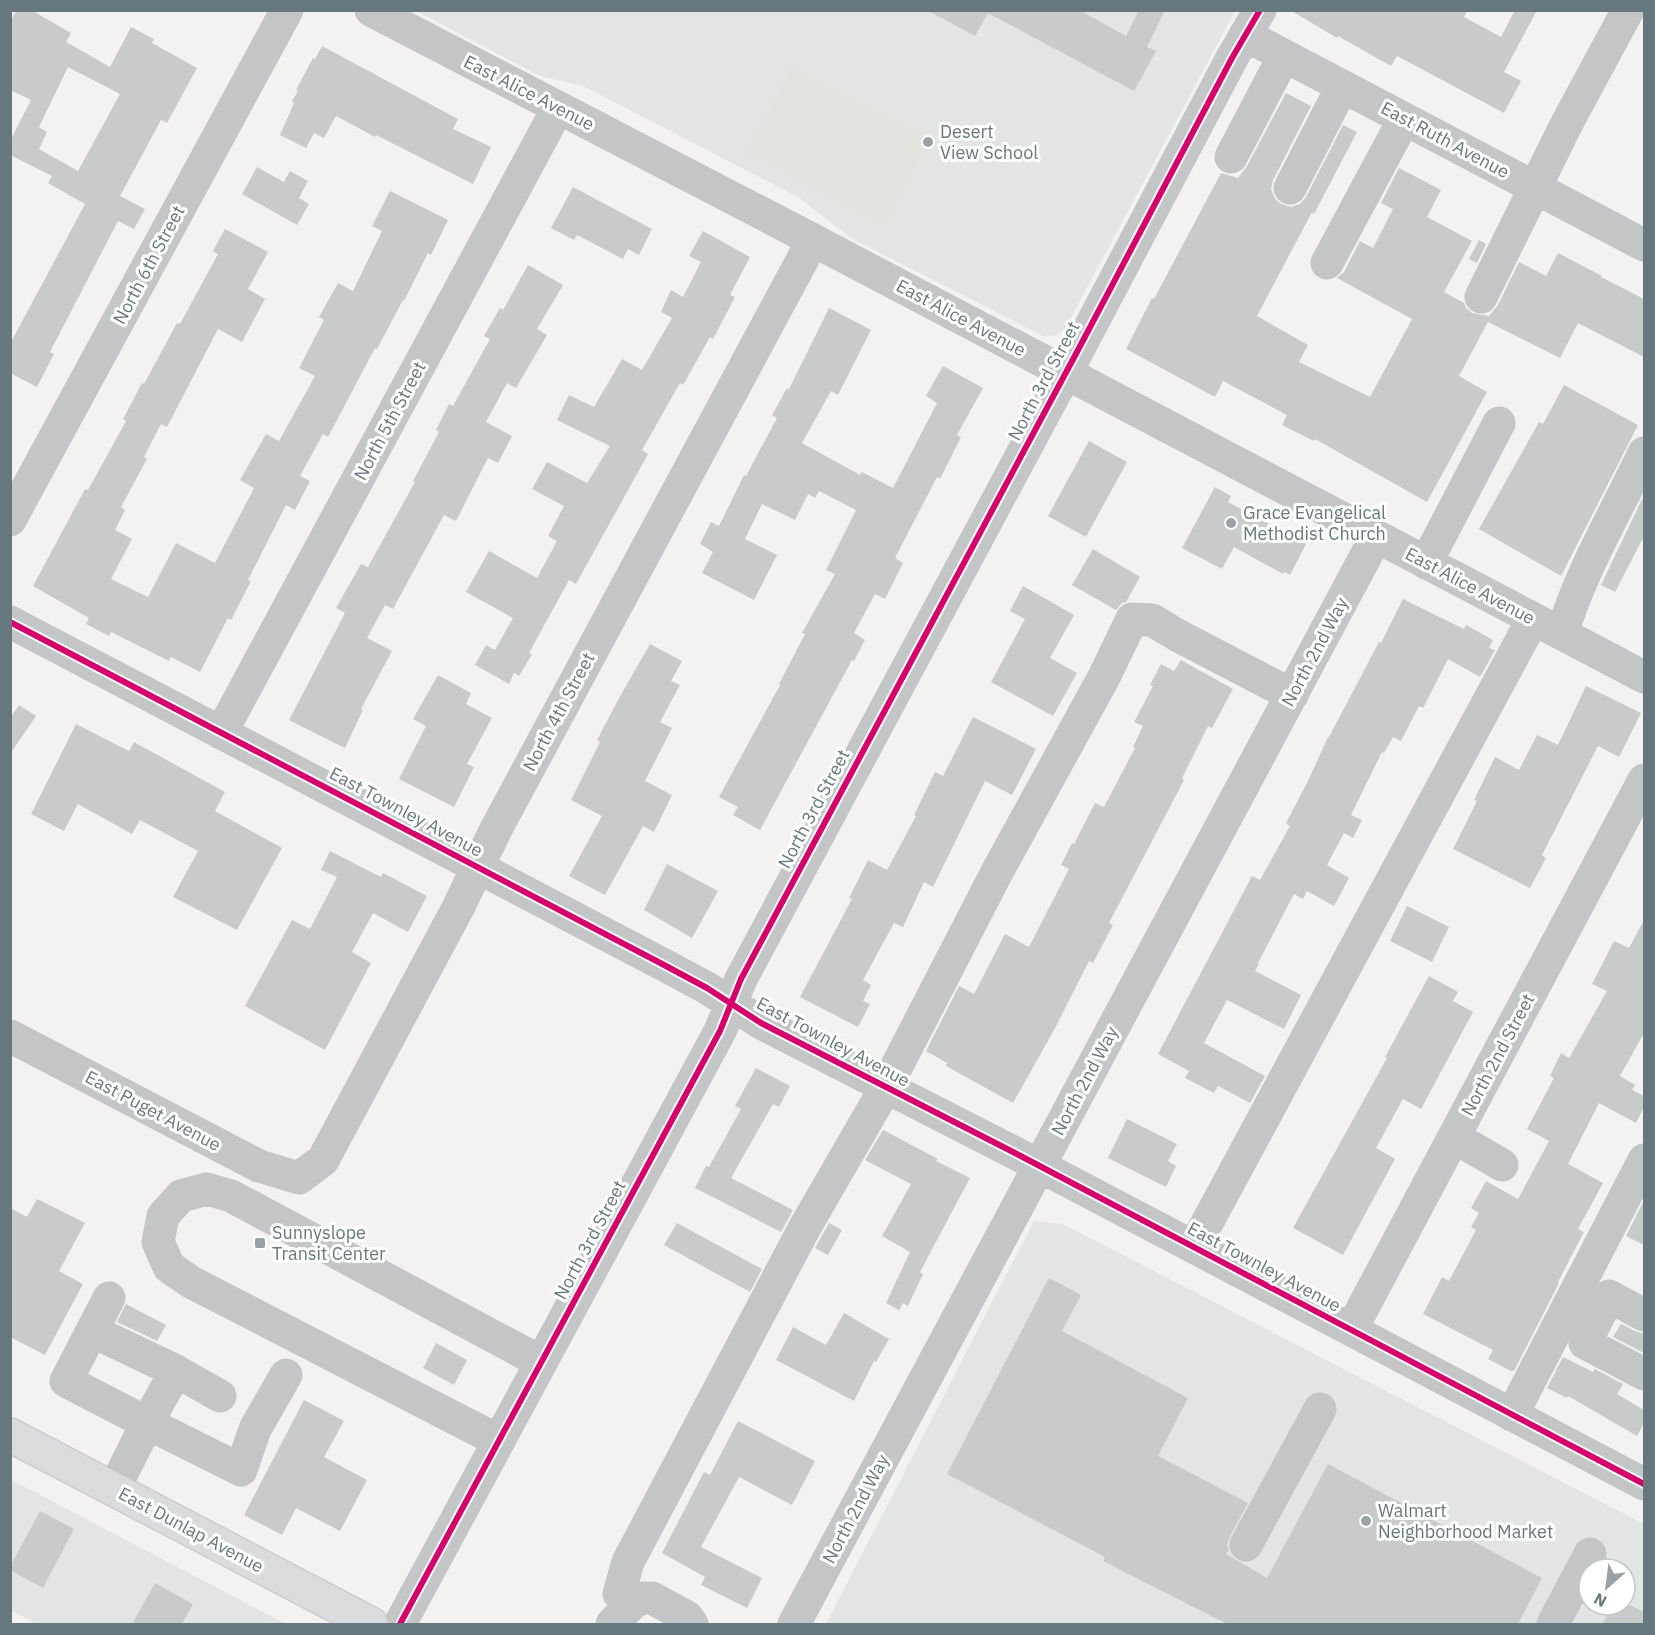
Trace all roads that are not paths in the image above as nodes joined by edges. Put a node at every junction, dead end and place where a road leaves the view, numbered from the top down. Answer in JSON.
{"nodes":[{"id":1,"x":287,"y":10,"type":"edge"},
{"id":2,"x":371,"y":10,"type":"edge"},
{"id":3,"x":1629,"y":10,"type":"edge"},
{"id":4,"x":1253,"y":23,"type":"edge"},
{"id":5,"x":1284,"y":56,"type":"junction"},
{"id":6,"x":1342,"y":87,"type":"junction"},
{"id":7,"x":558,"y":108,"type":"junction"},
{"id":8,"x":1404,"y":119,"type":"junction"},
{"id":9,"x":1231,"y":157,"type":"dead end"},
{"id":10,"x":1534,"y":187,"type":"junction"},
{"id":11,"x":1290,"y":188,"type":"dead end"},
{"id":12,"x":813,"y":240,"type":"junction"},
{"id":13,"x":1644,"y":245,"type":"edge"},
{"id":14,"x":1327,"y":263,"type":"dead end"},
{"id":15,"x":1481,"y":297,"type":"dead end"},
{"id":16,"x":1066,"y":373,"type":"junction"},
{"id":17,"x":1499,"y":423,"type":"dead end"},
{"id":18,"x":1644,"y":453,"type":"edge"},
{"id":19,"x":10,"y":520,"type":"edge"},
{"id":20,"x":1376,"y":537,"type":"junction"},
{"id":21,"x":1426,"y":563,"type":"junction"},
{"id":22,"x":1533,"y":618,"type":"junction"},
{"id":23,"x":10,"y":622,"type":"edge"},
{"id":24,"x":1562,"y":634,"type":"junction"},
{"id":25,"x":1644,"y":677,"type":"edge"},
{"id":26,"x":1292,"y":695,"type":"junction"},
{"id":27,"x":221,"y":733,"type":"junction"},
{"id":28,"x":1644,"y":780,"type":"edge"},
{"id":29,"x":477,"y":866,"type":"junction"},
{"id":30,"x":731,"y":1004,"type":"junction"},
{"id":31,"x":10,"y":1036,"type":"edge"},
{"id":32,"x":886,"y":1087,"type":"junction"},
{"id":33,"x":1454,"y":1137,"type":"junction"},
{"id":34,"x":1644,"y":1160,"type":"edge"},
{"id":35,"x":1502,"y":1165,"type":"dead end"},
{"id":36,"x":1039,"y":1166,"type":"junction"},
{"id":37,"x":299,"y":1178,"type":"joint"},
{"id":38,"x":1194,"y":1247,"type":"junction"},
{"id":39,"x":109,"y":1298,"type":"dead end"},
{"id":40,"x":1644,"y":1315,"type":"edge"},
{"id":41,"x":1351,"y":1330,"type":"junction"},
{"id":42,"x":92,"y":1331,"type":"junction"},
{"id":43,"x":541,"y":1362,"type":"junction"},
{"id":44,"x":176,"y":1371,"type":"junction"},
{"id":45,"x":1644,"y":1374,"type":"edge"},
{"id":46,"x":286,"y":1375,"type":"dead end"},
{"id":47,"x":220,"y":1396,"type":"dead end"},
{"id":48,"x":1320,"y":1409,"type":"dead end"},
{"id":49,"x":1512,"y":1415,"type":"junction"},
{"id":50,"x":147,"y":1424,"type":"junction"},
{"id":51,"x":10,"y":1435,"type":"edge"},
{"id":52,"x":499,"y":1441,"type":"junction"},
{"id":53,"x":1644,"y":1484,"type":"edge"},
{"id":54,"x":114,"y":1489,"type":"junction"},
{"id":55,"x":1246,"y":1545,"type":"dead end"},
{"id":56,"x":1590,"y":1554,"type":"dead end"},
{"id":57,"x":615,"y":1609,"type":"edge"},
{"id":58,"x":371,"y":1624,"type":"edge"},
{"id":59,"x":400,"y":1624,"type":"edge"},
{"id":60,"x":692,"y":1624,"type":"edge"},
{"id":61,"x":794,"y":1624,"type":"edge"},
{"id":62,"x":1553,"y":1624,"type":"edge"}],
"edges":[{"from":1,"to":19,"type":"street","name":"North 6th Street"},
{"from":2,"to":7,"type":"street","name":"East Alice Avenue"},
{"from":3,"to":10,"type":"street"},
{"from":4,"to":5,"type":"street","name":"East Ruth Avenue"},
{"from":4,"to":16,"type":"street","name":"North 3rd Street"},
{"from":5,"to":6,"type":"street","name":"East Ruth Avenue"},
{"from":5,"to":9,"type":"street"},
{"from":6,"to":8,"type":"street","name":"East Ruth Avenue"},
{"from":6,"to":11,"type":"street"},
{"from":7,"to":12,"type":"street","name":"East Alice Avenue"},
{"from":7,"to":27,"type":"street","name":"North 5th Street"},
{"from":8,"to":10,"type":"street","name":"East Ruth Avenue"},
{"from":8,"to":14,"type":"street"},
{"from":10,"to":13,"type":"street","name":"East Ruth Avenue"},
{"from":10,"to":15,"type":"street"},
{"from":12,"to":16,"type":"street","name":"East Alice Avenue"},
{"from":12,"to":29,"type":"street","name":"North 4th Street"},
{"from":16,"to":20,"type":"street","name":"East Alice Avenue"},
{"from":16,"to":30,"type":"street","name":"North 3rd Street"},
{"from":17,"to":21,"type":"street"},
{"from":18,"to":24,"type":"street"},
{"from":20,"to":21,"type":"street","name":"East Alice Avenue"},
{"from":20,"to":26,"type":"street","name":"North 2nd Way"},
{"from":21,"to":22,"type":"street","name":"East Alice Avenue"},
{"from":22,"to":24,"type":"street","name":"East Alice Avenue"},
{"from":22,"to":38,"type":"street"},
{"from":23,"to":27,"type":"street","name":"East Townley Avenue"},
{"from":24,"to":25,"type":"street","name":"East Alice Avenue"},
{"from":26,"to":32,"type":"street"},
{"from":26,"to":36,"type":"street","name":"North 2nd Way"},
{"from":27,"to":29,"type":"street","name":"East Townley Avenue"},
{"from":28,"to":33,"type":"street","name":"North 2nd Street"},
{"from":29,"to":30,"type":"street","name":"East Townley Avenue"},
{"from":29,"to":37,"type":"street","name":"North 4th Street"},
{"from":30,"to":32,"type":"street","name":"East Townley Avenue"},
{"from":30,"to":43,"type":"street","name":"North 3rd Street"},
{"from":31,"to":37,"type":"street","name":"East Puget Avenue"},
{"from":32,"to":36,"type":"street","name":"East Townley Avenue"},
{"from":32,"to":57,"type":"street"},
{"from":33,"to":35,"type":"street"},
{"from":33,"to":41,"type":"street","name":"North 2nd Street"},
{"from":34,"to":49,"type":"street"},
{"from":36,"to":38,"type":"street","name":"East Townley Avenue"},
{"from":36,"to":61,"type":"street","name":"North 2nd Way"},
{"from":38,"to":41,"type":"street","name":"East Townley Avenue"},
{"from":39,"to":42,"type":"street"},
{"from":40,"to":45,"type":"street"},
{"from":41,"to":49,"type":"street","name":"East Townley Avenue"},
{"from":42,"to":44,"type":"street"},
{"from":42,"to":50,"type":"street"},
{"from":43,"to":52,"type":"street","name":"North 3rd Street"},
{"from":43,"to":52,"type":"street"},
{"from":44,"to":47,"type":"street"},
{"from":44,"to":50,"type":"street"},
{"from":46,"to":50,"type":"street"},
{"from":48,"to":55,"type":"street"},
{"from":49,"to":53,"type":"street","name":"East Townley Avenue"},
{"from":50,"to":54,"type":"street"},
{"from":51,"to":54,"type":"main road","name":"East Dunlap Avenue"},
{"from":52,"to":59,"type":"street","name":"North 3rd Street"},
{"from":54,"to":58,"type":"main road","name":"East Dunlap Avenue"},
{"from":56,"to":62,"type":"street"},
{"from":57,"to":60,"type":"street"}]}
